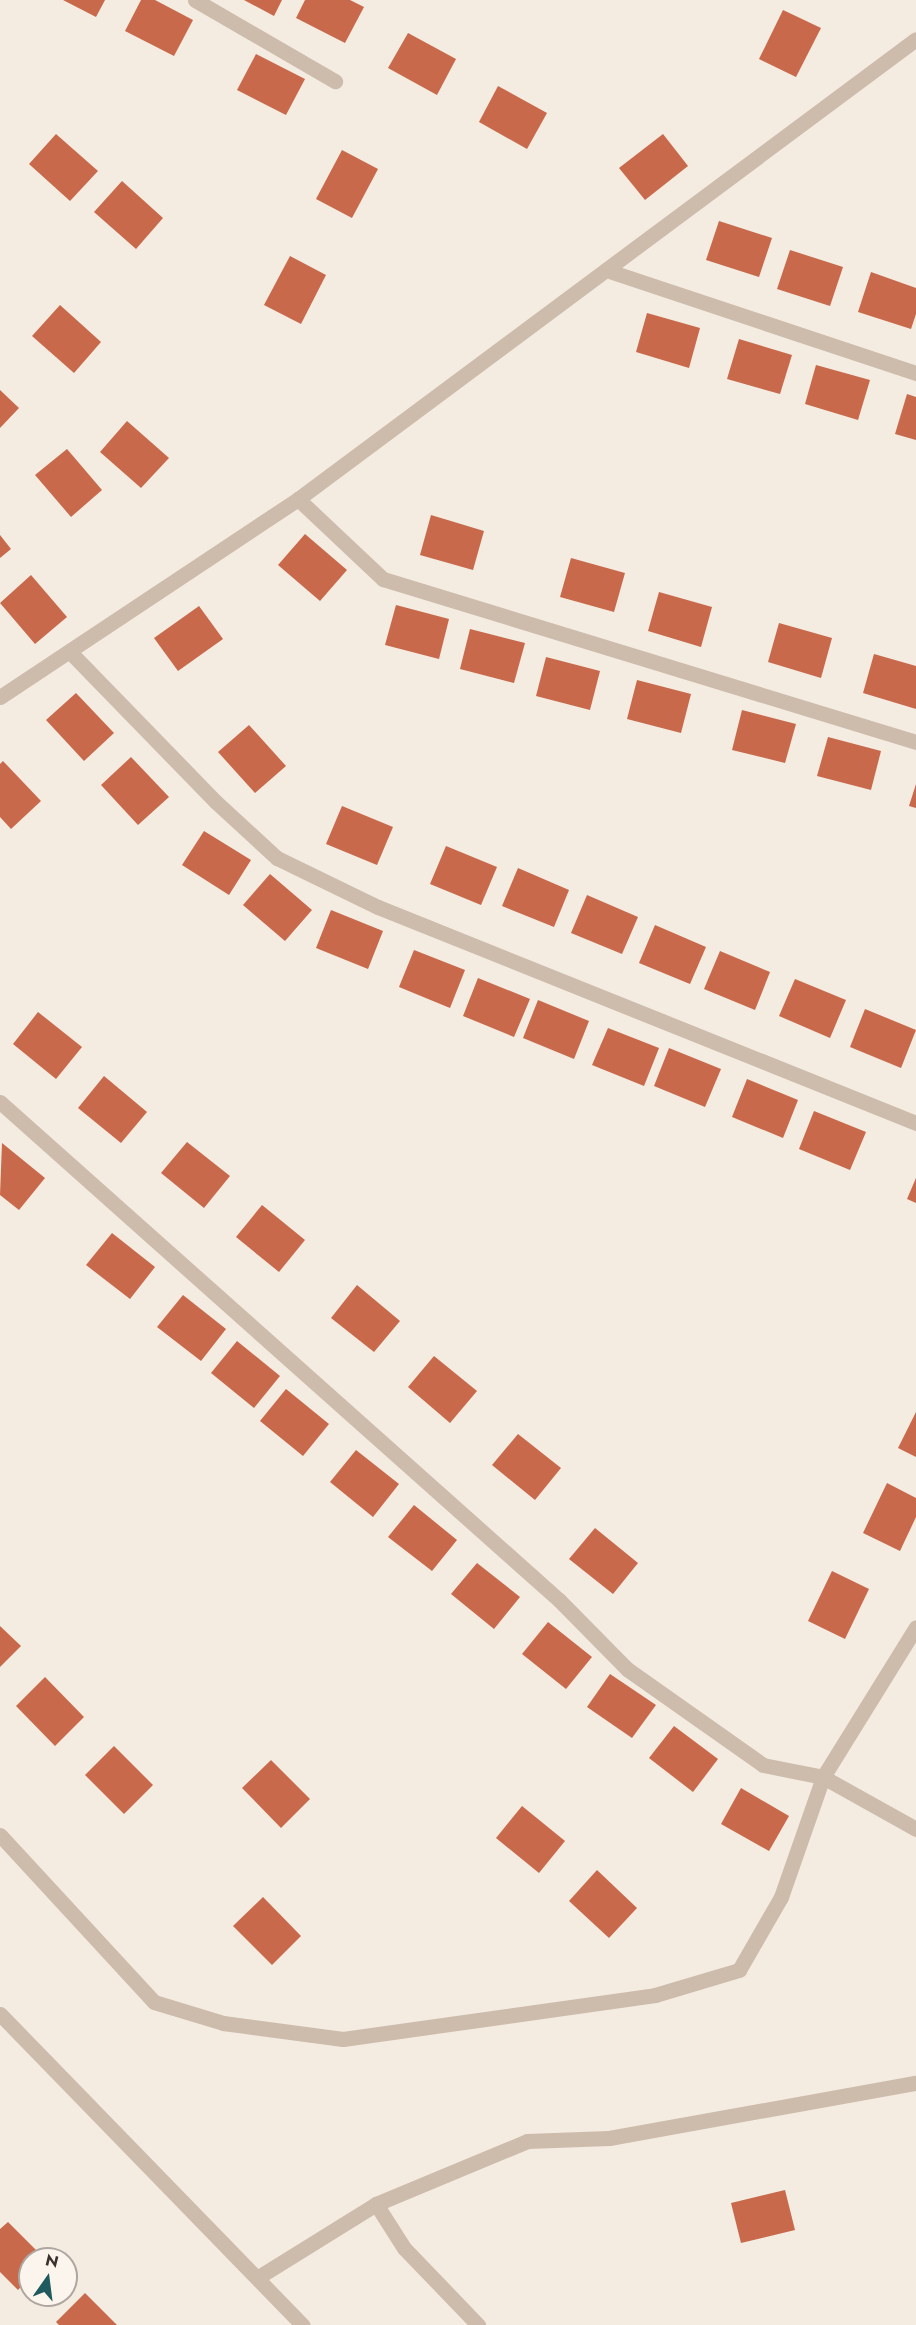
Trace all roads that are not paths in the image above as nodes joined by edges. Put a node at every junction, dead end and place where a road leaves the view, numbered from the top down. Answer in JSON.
{"nodes":[{"id":1,"x":195,"y":0,"type":"edge"},
{"id":2,"x":916,"y":39,"type":"edge"},
{"id":3,"x":335,"y":81,"type":"dead end"},
{"id":4,"x":606,"y":270,"type":"junction"},
{"id":5,"x":916,"y":373,"type":"edge"},
{"id":6,"x":298,"y":499,"type":"junction"},
{"id":7,"x":71,"y":653,"type":"junction"},
{"id":8,"x":0,"y":697,"type":"edge"},
{"id":9,"x":916,"y":742,"type":"edge"},
{"id":10,"x":0,"y":1102,"type":"edge"},
{"id":11,"x":916,"y":1123,"type":"edge"},
{"id":12,"x":916,"y":1626,"type":"edge"},
{"id":13,"x":823,"y":1777,"type":"junction"},
{"id":14,"x":916,"y":1829,"type":"edge"},
{"id":15,"x":0,"y":1835,"type":"edge"},
{"id":16,"x":0,"y":2014,"type":"edge"},
{"id":17,"x":916,"y":2083,"type":"edge"},
{"id":18,"x":376,"y":2204,"type":"junction"},
{"id":19,"x":257,"y":2278,"type":"junction"},
{"id":20,"x":302,"y":2325,"type":"edge"},
{"id":21,"x":478,"y":2325,"type":"edge"}],
"edges":[{"from":1,"to":3,"type":"street"},
{"from":2,"to":4,"type":"street"},
{"from":4,"to":5,"type":"street"},
{"from":4,"to":6,"type":"street"},
{"from":6,"to":7,"type":"street"},
{"from":6,"to":9,"type":"street"},
{"from":7,"to":8,"type":"street"},
{"from":7,"to":11,"type":"street"},
{"from":10,"to":13,"type":"street"},
{"from":12,"to":13,"type":"street"},
{"from":13,"to":14,"type":"street"},
{"from":13,"to":15,"type":"street"},
{"from":16,"to":19,"type":"street"},
{"from":17,"to":18,"type":"street"},
{"from":18,"to":19,"type":"street"},
{"from":18,"to":21,"type":"street"},
{"from":19,"to":20,"type":"street"}]}
